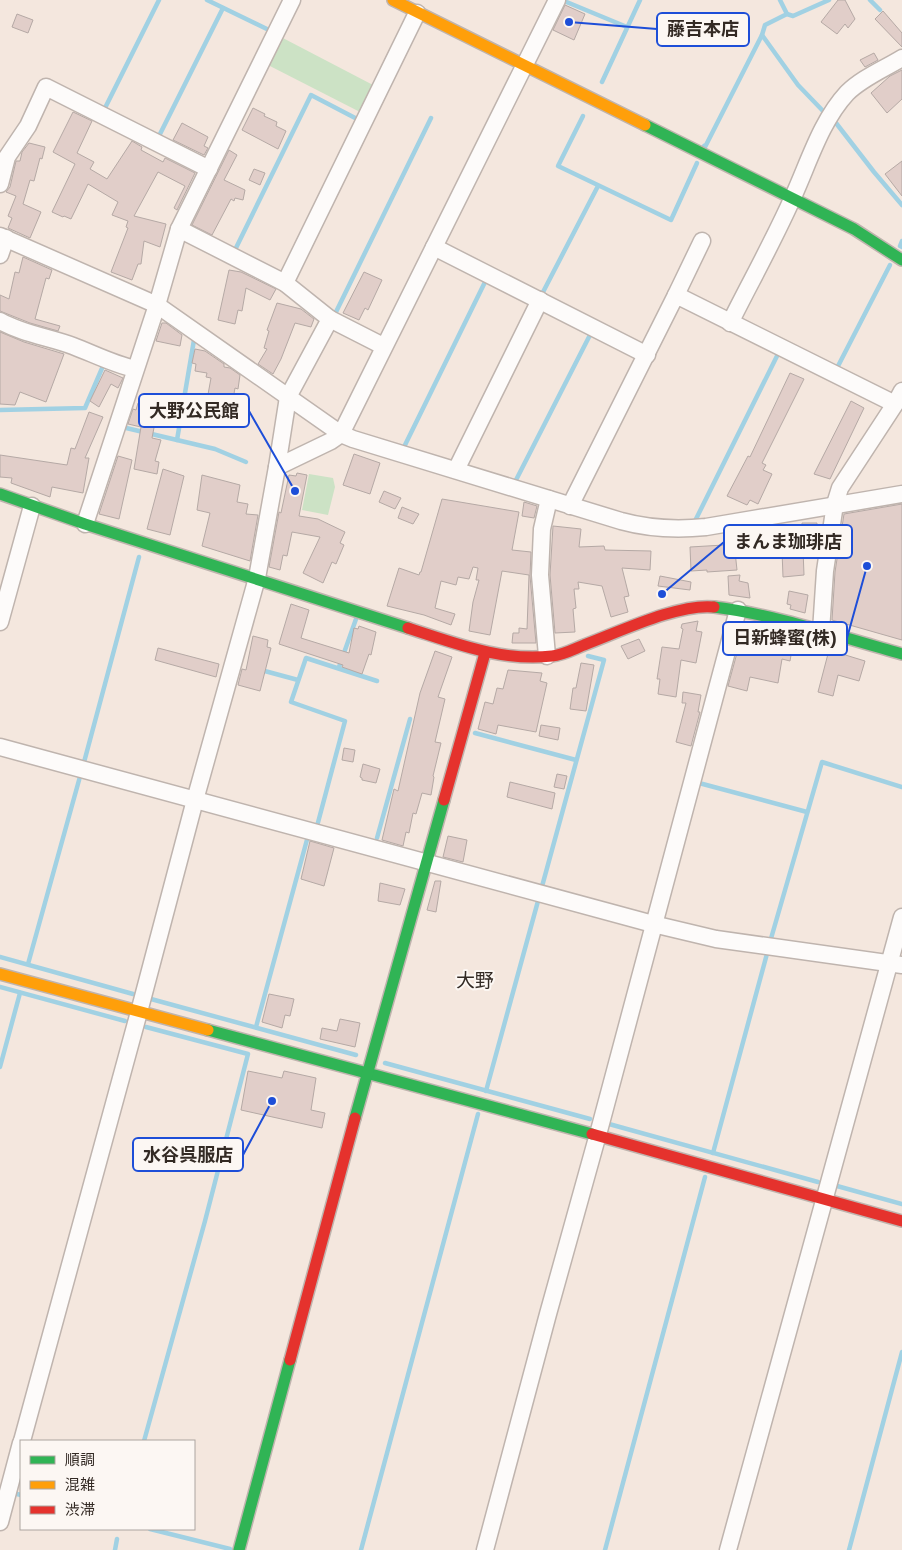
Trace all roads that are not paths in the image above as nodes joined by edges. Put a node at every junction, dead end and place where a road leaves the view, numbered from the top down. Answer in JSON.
{"nodes":[{"id":1,"x":292,"y":0,"type":"edge"},
{"id":2,"x":393,"y":0,"type":"edge"},
{"id":3,"x":557,"y":0,"type":"edge"},
{"id":4,"x":417,"y":13,"type":"junction"},
{"id":5,"x":902,"y":58,"type":"edge"},
{"id":6,"x":525,"y":65,"type":"junction"},
{"id":7,"x":209,"y":169,"type":"junction"},
{"id":8,"x":0,"y":184,"type":"edge"},
{"id":9,"x":792,"y":199,"type":"junction"},
{"id":10,"x":178,"y":229,"type":"junction"},
{"id":11,"x":3,"y":237,"type":"edge"},
{"id":12,"x":702,"y":241,"type":"dead end"},
{"id":13,"x":434,"y":247,"type":"junction"},
{"id":14,"x":0,"y":255,"type":"edge"},
{"id":15,"x":902,"y":260,"type":"edge"},
{"id":16,"x":284,"y":283,"type":"junction"},
{"id":17,"x":676,"y":295,"type":"junction"},
{"id":18,"x":540,"y":300,"type":"junction"},
{"id":19,"x":157,"y":305,"type":"junction"},
{"id":20,"x":330,"y":319,"type":"junction"},
{"id":21,"x":0,"y":321,"type":"edge"},
{"id":22,"x":730,"y":323,"type":"junction"},
{"id":23,"x":384,"y":346,"type":"junction"},
{"id":24,"x":647,"y":355,"type":"junction"},
{"id":25,"x":135,"y":369,"type":"junction"},
{"id":26,"x":288,"y":396,"type":"junction"},
{"id":27,"x":898,"y":398,"type":"edge"},
{"id":28,"x":340,"y":434,"type":"junction"},
{"id":29,"x":277,"y":467,"type":"junction"},
{"id":30,"x":456,"y":470,"type":"junction"},
{"id":31,"x":0,"y":494,"type":"edge"},
{"id":32,"x":902,"y":494,"type":"edge"},
{"id":33,"x":549,"y":500,"type":"junction"},
{"id":34,"x":835,"y":504,"type":"junction"},
{"id":35,"x":32,"y":506,"type":"junction"},
{"id":36,"x":570,"y":506,"type":"junction"},
{"id":37,"x":85,"y":524,"type":"junction"},
{"id":38,"x":257,"y":578,"type":"junction"},
{"id":39,"x":738,"y":610,"type":"junction"},
{"id":40,"x":0,"y":622,"type":"edge"},
{"id":41,"x":821,"y":631,"type":"junction"},
{"id":42,"x":485,"y":653,"type":"junction"},
{"id":43,"x":902,"y":654,"type":"edge"},
{"id":44,"x":547,"y":656,"type":"junction"},
{"id":45,"x":0,"y":747,"type":"edge"},
{"id":46,"x":195,"y":800,"type":"junction"},
{"id":47,"x":427,"y":862,"type":"junction"},
{"id":48,"x":902,"y":917,"type":"edge"},
{"id":49,"x":653,"y":924,"type":"junction"},
{"id":50,"x":896,"y":964,"type":"edge"},
{"id":51,"x":0,"y":974,"type":"edge"},
{"id":52,"x":139,"y":1012,"type":"junction"},
{"id":53,"x":367,"y":1073,"type":"junction"},
{"id":54,"x":598,"y":1136,"type":"junction"},
{"id":55,"x":824,"y":1198,"type":"junction"},
{"id":56,"x":902,"y":1221,"type":"edge"},
{"id":57,"x":23,"y":1440,"type":"edge"},
{"id":58,"x":20,"y":1449,"type":"edge"},
{"id":59,"x":0,"y":1522,"type":"edge"},
{"id":60,"x":239,"y":1550,"type":"edge"},
{"id":61,"x":485,"y":1550,"type":"edge"},
{"id":62,"x":728,"y":1550,"type":"edge"}],
"edges":[{"from":1,"to":7,"type":"street"},
{"from":2,"to":4,"type":"street"},
{"from":3,"to":6,"type":"street"},
{"from":4,"to":6,"type":"street"},
{"from":4,"to":16,"type":"street"},
{"from":5,"to":9,"type":"street"},
{"from":6,"to":9,"type":"street"},
{"from":6,"to":13,"type":"street"},
{"from":7,"to":8,"type":"street"},
{"from":7,"to":10,"type":"street"},
{"from":9,"to":15,"type":"street"},
{"from":9,"to":22,"type":"street"},
{"from":10,"to":16,"type":"street"},
{"from":10,"to":19,"type":"street"},
{"from":11,"to":14,"type":"street"},
{"from":11,"to":19,"type":"street"},
{"from":12,"to":17,"type":"street"},
{"from":13,"to":18,"type":"street"},
{"from":13,"to":23,"type":"street"},
{"from":16,"to":20,"type":"street"},
{"from":17,"to":22,"type":"street"},
{"from":17,"to":24,"type":"street"},
{"from":18,"to":24,"type":"street"},
{"from":18,"to":30,"type":"street"},
{"from":19,"to":25,"type":"street"},
{"from":19,"to":26,"type":"street"},
{"from":20,"to":23,"type":"street"},
{"from":20,"to":26,"type":"street"},
{"from":21,"to":25,"type":"street"},
{"from":22,"to":27,"type":"street"},
{"from":23,"to":28,"type":"street"},
{"from":24,"to":36,"type":"street"},
{"from":25,"to":37,"type":"street"},
{"from":26,"to":28,"type":"street"},
{"from":26,"to":29,"type":"street"},
{"from":27,"to":34,"type":"street"},
{"from":28,"to":29,"type":"street"},
{"from":28,"to":30,"type":"street"},
{"from":29,"to":38,"type":"street"},
{"from":30,"to":33,"type":"street"},
{"from":31,"to":35,"type":"street"},
{"from":32,"to":34,"type":"street"},
{"from":33,"to":36,"type":"street"},
{"from":33,"to":44,"type":"street"},
{"from":34,"to":36,"type":"street"},
{"from":34,"to":41,"type":"street"},
{"from":35,"to":37,"type":"street"},
{"from":35,"to":40,"type":"street"},
{"from":37,"to":38,"type":"street"},
{"from":38,"to":42,"type":"street"},
{"from":38,"to":46,"type":"street"},
{"from":39,"to":41,"type":"street"},
{"from":39,"to":44,"type":"street"},
{"from":39,"to":49,"type":"street"},
{"from":41,"to":43,"type":"street"},
{"from":42,"to":44,"type":"street"},
{"from":42,"to":47,"type":"street"},
{"from":45,"to":46,"type":"street"},
{"from":46,"to":47,"type":"street"},
{"from":46,"to":52,"type":"street"},
{"from":47,"to":49,"type":"street"},
{"from":47,"to":53,"type":"street"},
{"from":48,"to":50,"type":"street"},
{"from":49,"to":50,"type":"street"},
{"from":49,"to":54,"type":"street"},
{"from":50,"to":55,"type":"street"},
{"from":51,"to":52,"type":"street"},
{"from":52,"to":53,"type":"street"},
{"from":52,"to":57,"type":"street"},
{"from":53,"to":54,"type":"street"},
{"from":53,"to":60,"type":"street"},
{"from":54,"to":55,"type":"street"},
{"from":54,"to":61,"type":"street"},
{"from":55,"to":56,"type":"street"},
{"from":55,"to":62,"type":"street"},
{"from":58,"to":59,"type":"street"}]}
